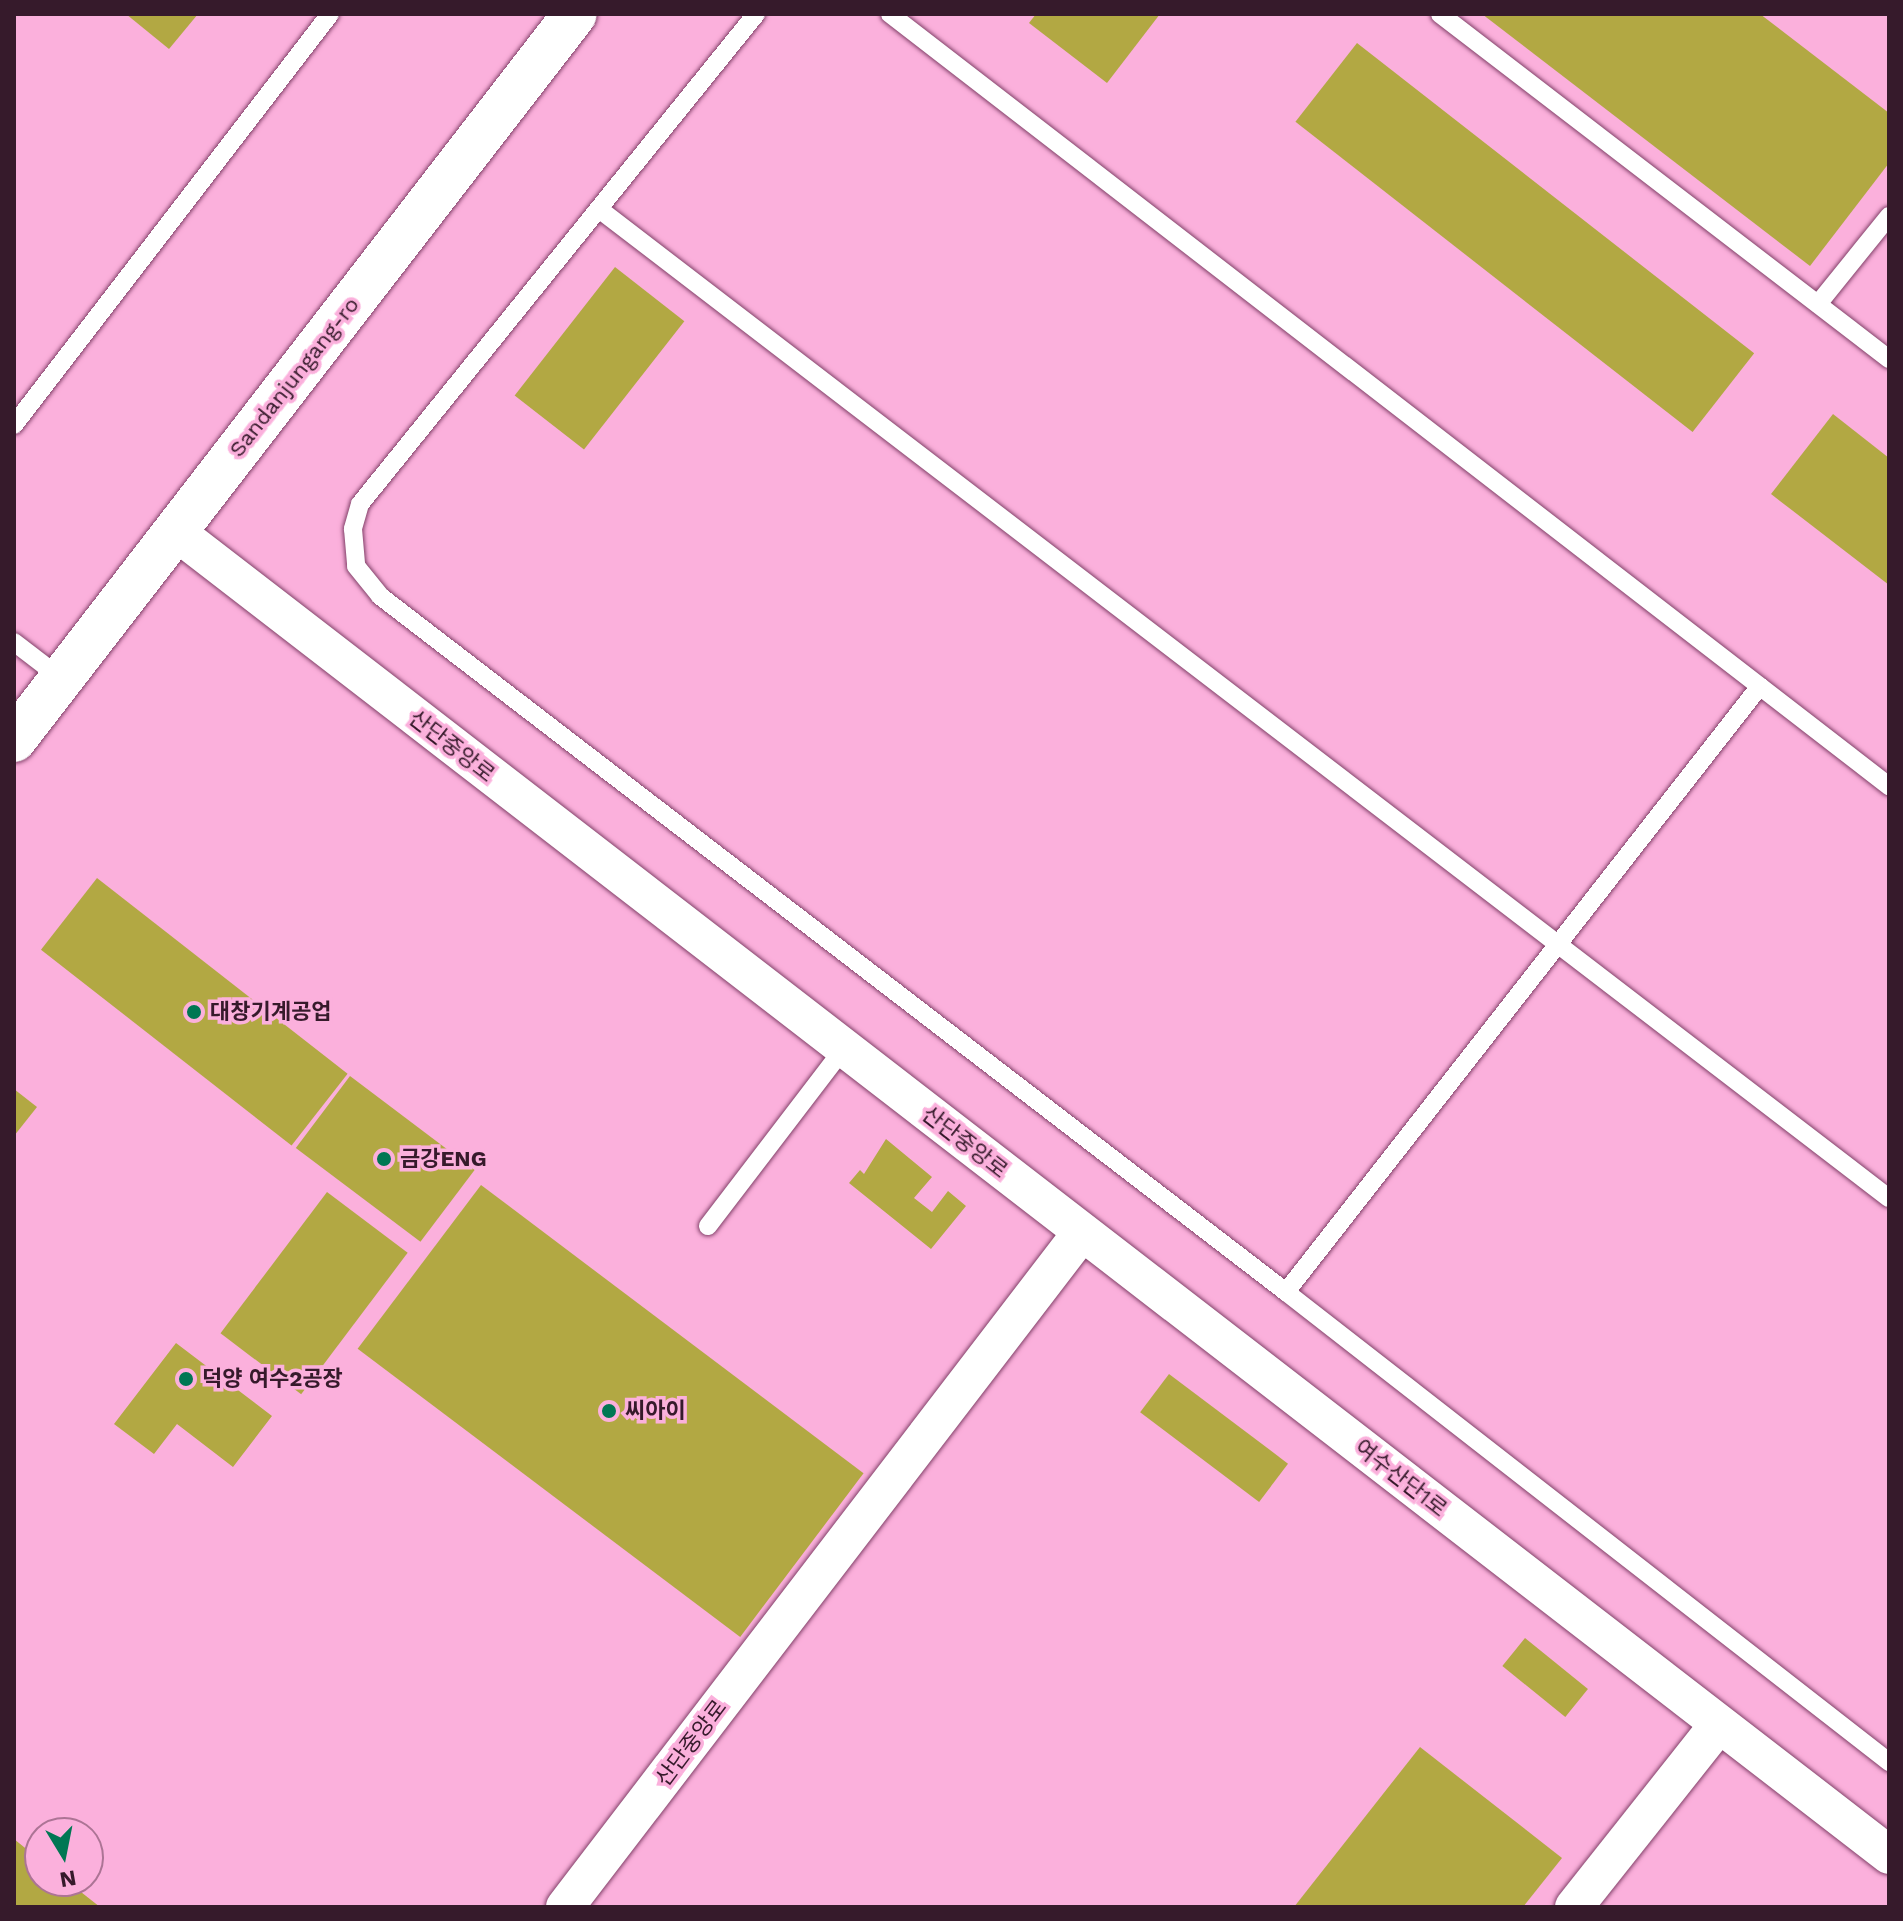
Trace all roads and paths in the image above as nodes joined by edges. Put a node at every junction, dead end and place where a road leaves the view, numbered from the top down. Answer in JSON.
{"nodes":[{"id":1,"x":330,"y":14,"type":"edge"},
{"id":2,"x":575,"y":14,"type":"edge"},
{"id":3,"x":756,"y":14,"type":"edge"},
{"id":4,"x":890,"y":14,"type":"edge"},
{"id":5,"x":1440,"y":14,"type":"edge"},
{"id":6,"x":599,"y":209,"type":"junction"},
{"id":7,"x":1889,"y":216,"type":"edge"},
{"id":8,"x":1818,"y":304,"type":"junction"},
{"id":9,"x":1889,"y":359,"type":"edge"},
{"id":10,"x":14,"y":425,"type":"edge"},
{"id":11,"x":175,"y":531,"type":"junction"},
{"id":12,"x":14,"y":642,"type":"edge"},
{"id":13,"x":62,"y":679,"type":"junction"},
{"id":14,"x":1760,"y":686,"type":"junction"},
{"id":15,"x":14,"y":740,"type":"edge"},
{"id":16,"x":1889,"y":786,"type":"edge"},
{"id":17,"x":1558,"y":944,"type":"junction"},
{"id":18,"x":844,"y":1048,"type":"junction"},
{"id":19,"x":1889,"y":1198,"type":"edge"},
{"id":20,"x":708,"y":1226,"type":"dead end"},
{"id":21,"x":1082,"y":1232,"type":"junction"},
{"id":22,"x":1286,"y":1292,"type":"junction"},
{"id":23,"x":1719,"y":1724,"type":"junction"},
{"id":24,"x":1889,"y":1762,"type":"edge"},
{"id":25,"x":1889,"y":1855,"type":"edge"},
{"id":26,"x":565,"y":1907,"type":"edge"},
{"id":27,"x":1574,"y":1907,"type":"edge"}],
"edges":[{"from":1,"to":10,"type":"lane"},
{"from":2,"to":11,"type":"street","name":"Sandanjungang-ro"},
{"from":3,"to":6,"type":"lane"},
{"from":4,"to":14,"type":"lane"},
{"from":5,"to":8,"type":"lane"},
{"from":6,"to":17,"type":"lane"},
{"from":6,"to":22,"type":"lane"},
{"from":7,"to":8,"type":"lane"},
{"from":8,"to":9,"type":"lane"},
{"from":11,"to":13,"type":"street","name":"Sandanjungang-ro"},
{"from":11,"to":18,"type":"street","name":"산단중앙로"},
{"from":12,"to":13,"type":"lane"},
{"from":13,"to":15,"type":"street","name":"Sandanjungang-ro"},
{"from":14,"to":16,"type":"lane"},
{"from":14,"to":17,"type":"lane"},
{"from":17,"to":19,"type":"lane"},
{"from":17,"to":22,"type":"lane"},
{"from":18,"to":20,"type":"lane"},
{"from":18,"to":21,"type":"street","name":"산단중앙로"},
{"from":21,"to":23,"type":"street","name":"여수산단1로"},
{"from":21,"to":26,"type":"street","name":"산단중앙로"},
{"from":22,"to":24,"type":"lane"},
{"from":23,"to":25,"type":"street","name":"여수산단1로"},
{"from":23,"to":27,"type":"street"}]}
